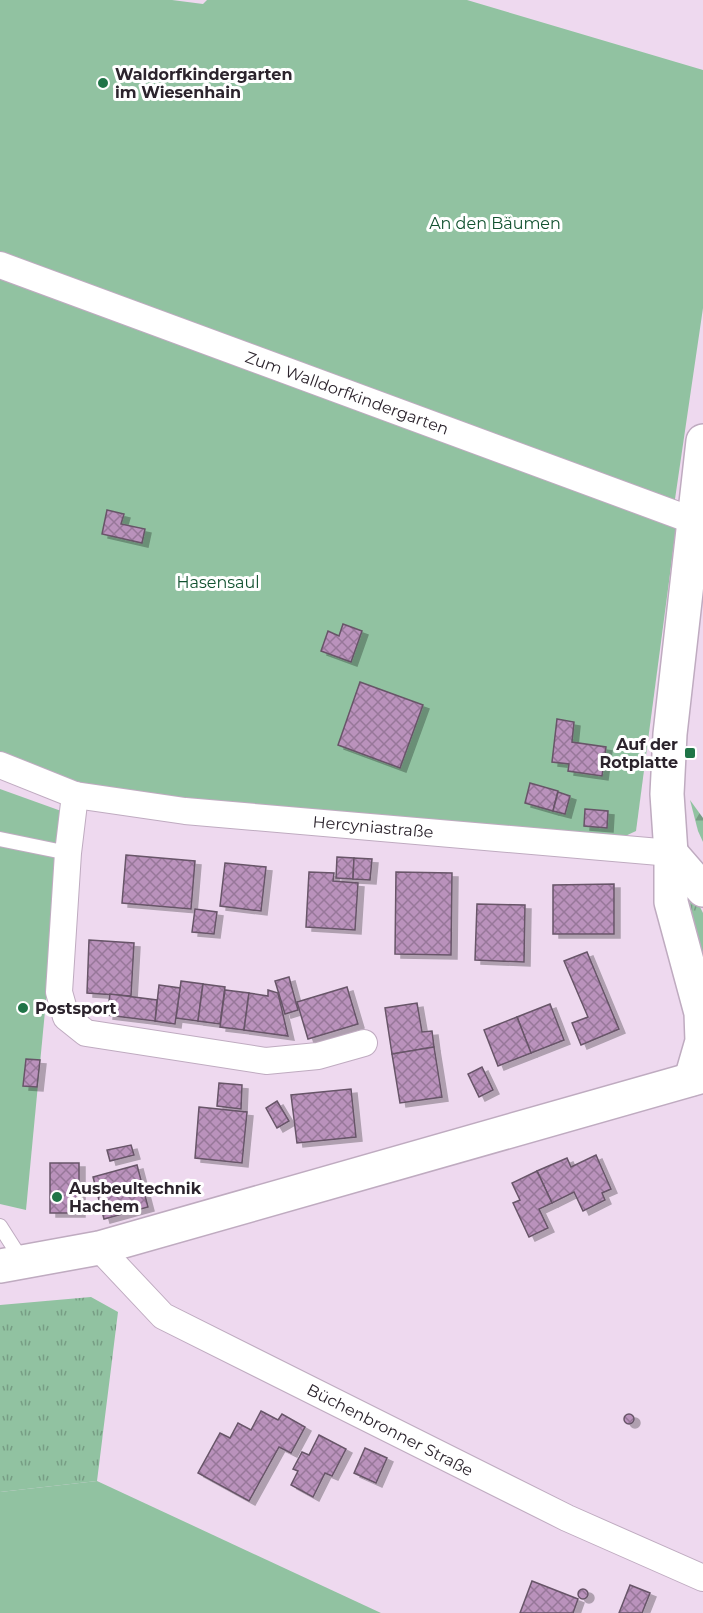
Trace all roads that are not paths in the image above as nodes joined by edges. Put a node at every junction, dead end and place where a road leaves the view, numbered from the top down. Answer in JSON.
{"nodes":[{"id":1,"x":0,"y":265,"type":"edge"},
{"id":2,"x":703,"y":441,"type":"edge"},
{"id":3,"x":694,"y":521,"type":"junction"},
{"id":4,"x":694,"y":603,"type":"edge"},
{"id":5,"x":0,"y":765,"type":"edge"},
{"id":6,"x":75,"y":795,"type":"junction"},
{"id":7,"x":0,"y":839,"type":"edge"},
{"id":8,"x":69,"y":853,"type":"junction"},
{"id":9,"x":671,"y":853,"type":"junction"},
{"id":10,"x":703,"y":890,"type":"edge"},
{"id":11,"x":364,"y":1043,"type":"dead end"},
{"id":12,"x":697,"y":1077,"type":"edge"},
{"id":13,"x":0,"y":1226,"type":"edge"},
{"id":14,"x":99,"y":1248,"type":"junction"},
{"id":15,"x":12,"y":1264,"type":"edge"},
{"id":16,"x":703,"y":1578,"type":"edge"}],
"edges":[{"from":1,"to":3,"type":"street","name":"Zum Walldorfkindergarten"},
{"from":2,"to":3,"type":"street"},
{"from":3,"to":4,"type":"street"},
{"from":4,"to":9,"type":"street"},
{"from":5,"to":6,"type":"street","name":"Hercyniastraße"},
{"from":6,"to":8,"type":"street"},
{"from":6,"to":9,"type":"street","name":"Hercyniastraße"},
{"from":7,"to":8,"type":"lane"},
{"from":8,"to":11,"type":"street"},
{"from":9,"to":10,"type":"street"},
{"from":9,"to":12,"type":"street"},
{"from":12,"to":14,"type":"street"},
{"from":13,"to":15,"type":"lane"},
{"from":14,"to":15,"type":"street"},
{"from":14,"to":16,"type":"street","name":"Büchenbronner Straße"}]}
